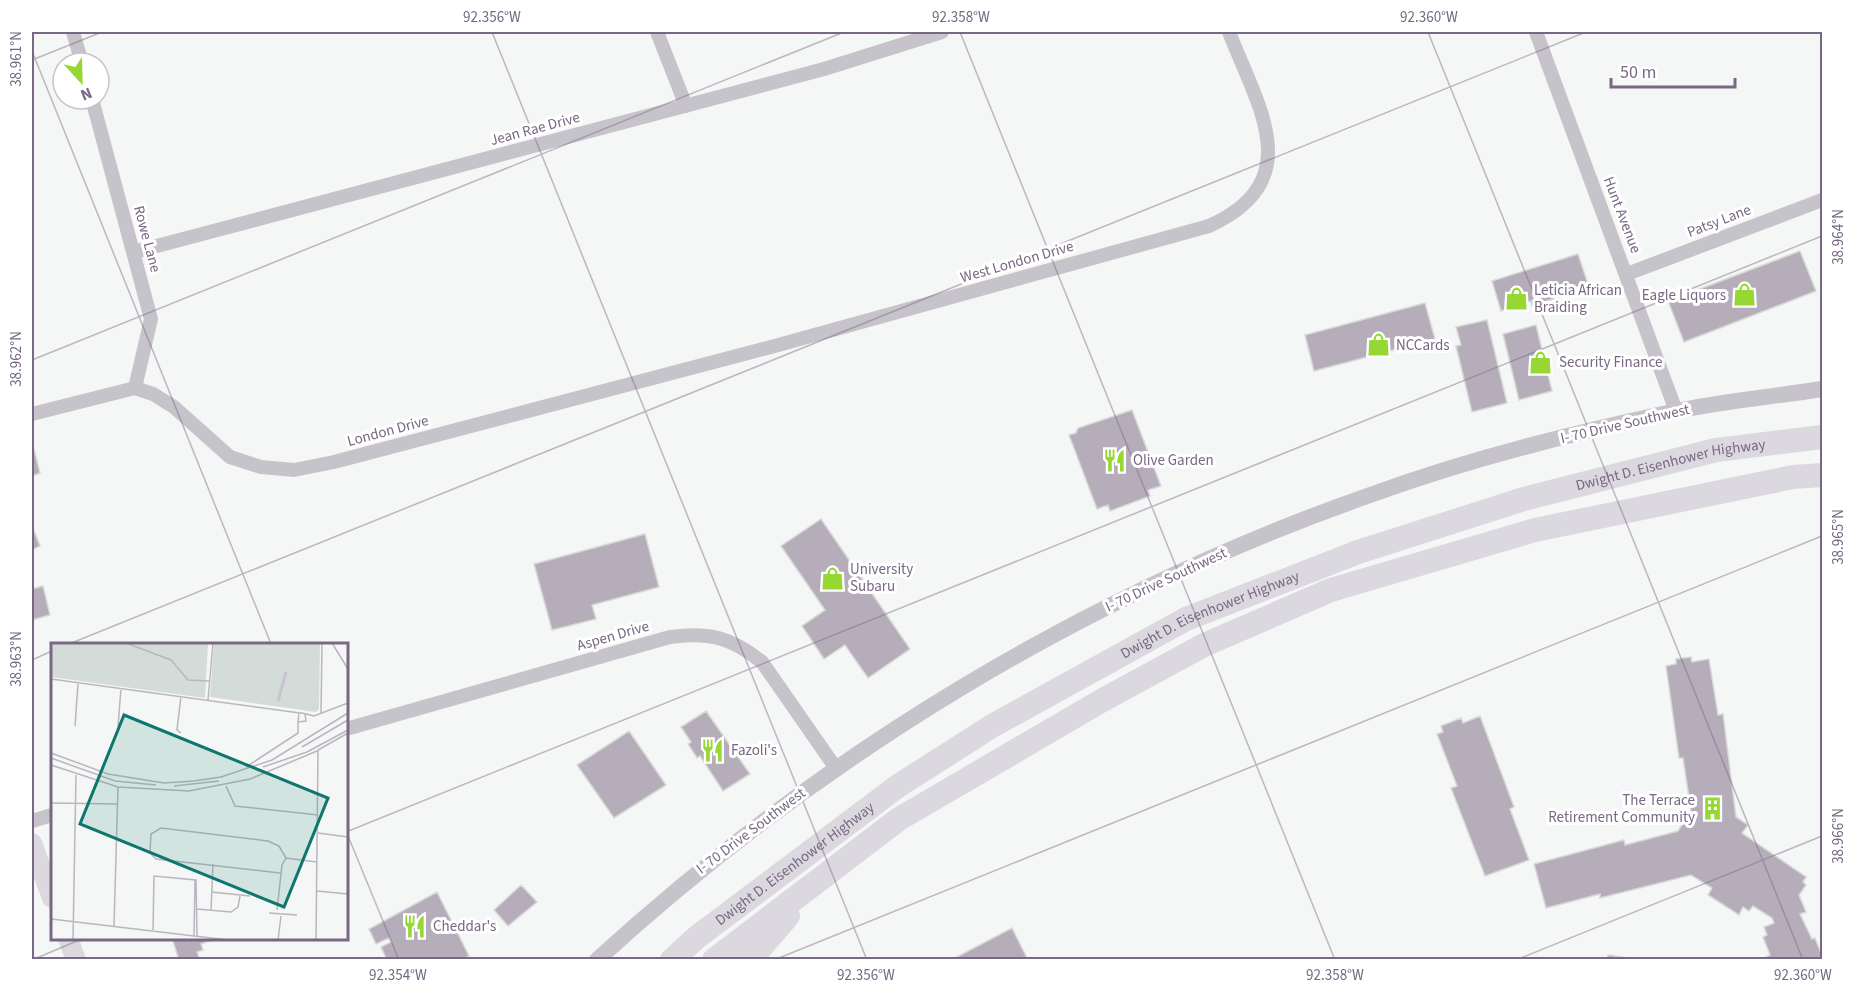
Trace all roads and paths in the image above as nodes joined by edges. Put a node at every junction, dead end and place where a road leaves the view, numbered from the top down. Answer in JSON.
{"nodes":[{"id":1,"x":73,"y":32,"type":"edge"},
{"id":2,"x":657,"y":32,"type":"edge"},
{"id":3,"x":942,"y":32,"type":"edge"},
{"id":4,"x":1229,"y":32,"type":"edge"},
{"id":5,"x":1536,"y":32,"type":"edge"},
{"id":6,"x":79,"y":51,"type":"edge"},
{"id":7,"x":686,"y":106,"type":"junction"},
{"id":8,"x":95,"y":111,"type":"edge"},
{"id":9,"x":1822,"y":200,"type":"edge"},
{"id":10,"x":134,"y":252,"type":"junction"},
{"id":11,"x":1627,"y":274,"type":"junction"},
{"id":12,"x":771,"y":347,"type":"joint"},
{"id":13,"x":135,"y":388,"type":"junction"},
{"id":14,"x":1822,"y":389,"type":"edge"},
{"id":15,"x":1676,"y":411,"type":"junction"},
{"id":16,"x":32,"y":414,"type":"edge"},
{"id":17,"x":1822,"y":437,"type":"edge"},
{"id":18,"x":1822,"y":475,"type":"edge"},
{"id":19,"x":348,"y":728,"type":"edge"},
{"id":20,"x":835,"y":767,"type":"junction"},
{"id":21,"x":51,"y":815,"type":"edge"},
{"id":22,"x":32,"y":821,"type":"edge"},
{"id":23,"x":32,"y":843,"type":"edge"},
{"id":24,"x":821,"y":878,"type":"junction"},
{"id":25,"x":51,"y":895,"type":"edge"},
{"id":26,"x":68,"y":940,"type":"edge"},
{"id":27,"x":76,"y":960,"type":"edge"},
{"id":28,"x":597,"y":960,"type":"edge"},
{"id":29,"x":672,"y":960,"type":"edge"},
{"id":30,"x":714,"y":960,"type":"edge"},
{"id":31,"x":750,"y":960,"type":"edge"}],
"edges":[{"from":1,"to":6,"type":"street"},
{"from":2,"to":7,"type":"street"},
{"from":3,"to":7,"type":"street","name":"Jean Rae Drive"},
{"from":4,"to":12,"type":"street","name":"West London Drive"},
{"from":5,"to":11,"type":"street","name":"Hunt Avenue"},
{"from":7,"to":10,"type":"street","name":"Jean Rae Drive"},
{"from":8,"to":10,"type":"street","name":"Rowe Lane"},
{"from":9,"to":11,"type":"street","name":"Patsy Lane"},
{"from":10,"to":13,"type":"street","name":"Rowe Lane"},
{"from":11,"to":15,"type":"street","name":"Hunt Avenue"},
{"from":12,"to":13,"type":"street","name":"London Drive"},
{"from":13,"to":16,"type":"street"},
{"from":14,"to":15,"type":"street","name":"I- 70 Drive Southwest"},
{"from":15,"to":20,"type":"street","name":"I- 70 Drive Southwest"},
{"from":17,"to":29,"type":"highway","name":"Dwight D. Eisenhower Highway"},
{"from":18,"to":24,"type":"highway","name":"Dwight D. Eisenhower Highway"},
{"from":19,"to":20,"type":"street","name":"Aspen Drive"},
{"from":20,"to":28,"type":"street","name":"I- 70 Drive Southwest"},
{"from":21,"to":22,"type":"street"},
{"from":23,"to":25,"type":"main road"},
{"from":24,"to":30,"type":"highway","name":"Dwight D. Eisenhower Highway"},
{"from":24,"to":31,"type":"highway"},
{"from":26,"to":27,"type":"main road"}]}
